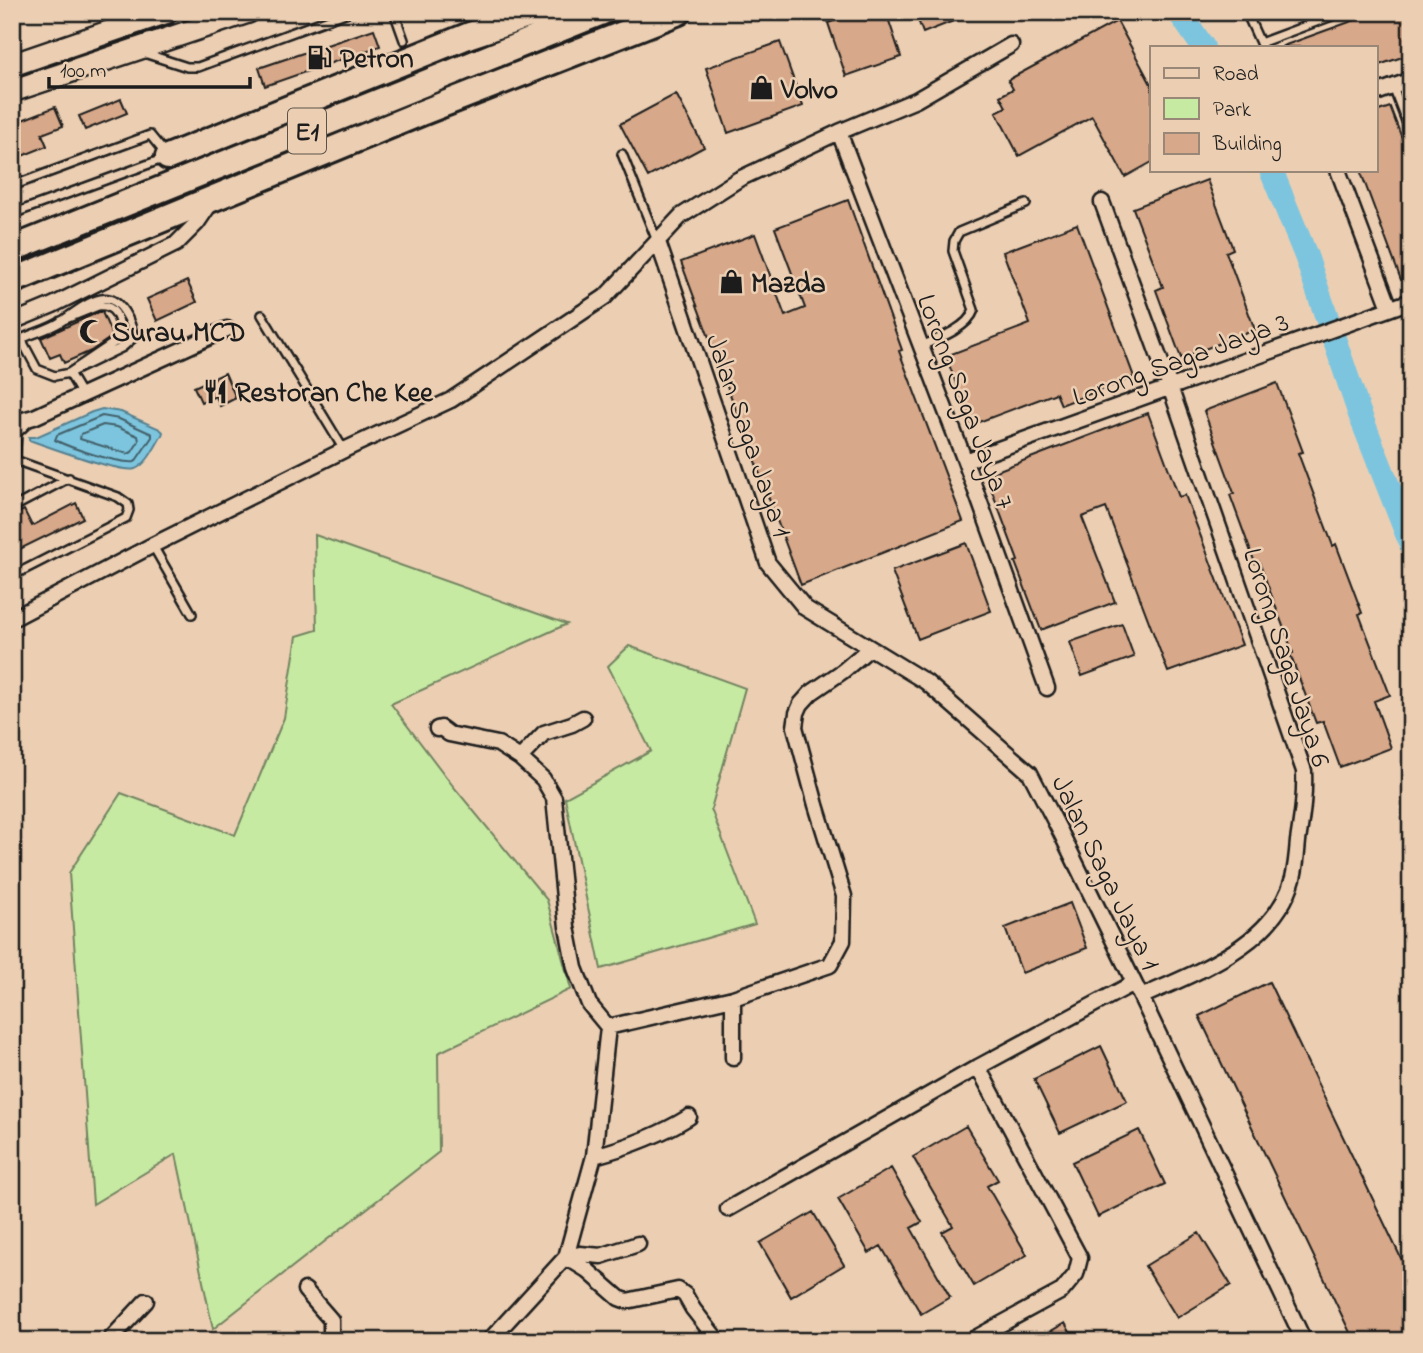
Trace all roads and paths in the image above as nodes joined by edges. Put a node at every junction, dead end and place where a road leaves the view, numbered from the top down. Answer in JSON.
{"nodes":[{"id":1,"x":167,"y":12,"type":"edge"},
{"id":2,"x":248,"y":12,"type":"edge"},
{"id":3,"x":348,"y":12,"type":"edge"},
{"id":4,"x":394,"y":12,"type":"edge"},
{"id":5,"x":539,"y":12,"type":"edge"},
{"id":6,"x":602,"y":12,"type":"edge"},
{"id":7,"x":679,"y":12,"type":"edge"},
{"id":8,"x":1246,"y":12,"type":"edge"},
{"id":9,"x":1343,"y":12,"type":"edge"},
{"id":10,"x":404,"y":40,"type":"dead end"},
{"id":11,"x":1012,"y":45,"type":"dead end"},
{"id":12,"x":1261,"y":45,"type":"edge"},
{"id":13,"x":136,"y":50,"type":"junction"},
{"id":14,"x":12,"y":65,"type":"edge"},
{"id":15,"x":1411,"y":80,"type":"edge"},
{"id":16,"x":1393,"y":87,"type":"junction"},
{"id":17,"x":12,"y":91,"type":"edge"},
{"id":18,"x":1378,"y":92,"type":"edge"},
{"id":19,"x":839,"y":132,"type":"junction"},
{"id":20,"x":1411,"y":134,"type":"edge"},
{"id":21,"x":622,"y":154,"type":"dead end"},
{"id":22,"x":168,"y":157,"type":"junction"},
{"id":23,"x":1339,"y":172,"type":"edge"},
{"id":24,"x":12,"y":186,"type":"edge"},
{"id":25,"x":212,"y":200,"type":"junction"},
{"id":26,"x":1102,"y":202,"type":"dead end"},
{"id":27,"x":1026,"y":204,"type":"dead end"},
{"id":28,"x":12,"y":215,"type":"edge"},
{"id":29,"x":657,"y":242,"type":"junction"},
{"id":30,"x":12,"y":249,"type":"edge"},
{"id":31,"x":12,"y":281,"type":"edge"},
{"id":32,"x":1411,"y":300,"type":"edge"},
{"id":33,"x":1390,"y":308,"type":"junction"},
{"id":34,"x":262,"y":315,"type":"dead end"},
{"id":35,"x":61,"y":321,"type":"junction"},
{"id":36,"x":12,"y":322,"type":"edge"},
{"id":37,"x":227,"y":329,"type":"dead end"},
{"id":38,"x":921,"y":346,"type":"junction"},
{"id":39,"x":69,"y":373,"type":"junction"},
{"id":40,"x":1170,"y":387,"type":"junction"},
{"id":41,"x":82,"y":395,"type":"junction"},
{"id":42,"x":34,"y":416,"type":"junction"},
{"id":43,"x":12,"y":423,"type":"edge"},
{"id":44,"x":344,"y":450,"type":"junction"},
{"id":45,"x":14,"y":460,"type":"edge"},
{"id":46,"x":965,"y":461,"type":"junction"},
{"id":47,"x":69,"y":478,"type":"junction"},
{"id":48,"x":12,"y":508,"type":"edge"},
{"id":49,"x":153,"y":545,"type":"junction"},
{"id":50,"x":12,"y":576,"type":"edge"},
{"id":51,"x":192,"y":614,"type":"dead end"},
{"id":52,"x":12,"y":619,"type":"edge"},
{"id":53,"x":870,"y":648,"type":"junction"},
{"id":54,"x":1047,"y":688,"type":"dead end"},
{"id":55,"x":583,"y":718,"type":"dead end"},
{"id":56,"x":436,"y":729,"type":"dead end"},
{"id":57,"x":520,"y":758,"type":"junction"},
{"id":58,"x":1135,"y":983,"type":"junction"},
{"id":59,"x":1142,"y":997,"type":"junction"},
{"id":60,"x":733,"y":998,"type":"junction"},
{"id":61,"x":608,"y":1027,"type":"junction"},
{"id":62,"x":733,"y":1058,"type":"dead end"},
{"id":63,"x":978,"y":1067,"type":"junction"},
{"id":64,"x":690,"y":1117,"type":"dead end"},
{"id":65,"x":594,"y":1156,"type":"junction"},
{"id":66,"x":729,"y":1209,"type":"dead end"},
{"id":67,"x":638,"y":1244,"type":"dead end"},
{"id":68,"x":566,"y":1257,"type":"junction"},
{"id":69,"x":305,"y":1290,"type":"dead end"},
{"id":70,"x":146,"y":1301,"type":"dead end"},
{"id":71,"x":109,"y":1341,"type":"edge"},
{"id":72,"x":331,"y":1341,"type":"edge"},
{"id":73,"x":489,"y":1341,"type":"edge"},
{"id":74,"x":718,"y":1341,"type":"edge"},
{"id":75,"x":970,"y":1341,"type":"edge"},
{"id":76,"x":1242,"y":1341,"type":"edge"},
{"id":77,"x":1253,"y":1341,"type":"edge"},
{"id":78,"x":1304,"y":1341,"type":"edge"}],
"edges":[{"from":1,"to":14,"type":"main road"},
{"from":2,"to":13,"type":"main road"},
{"from":3,"to":13,"type":"lane"},
{"from":4,"to":10,"type":"lane"},
{"from":5,"to":22,"type":"highway"},
{"from":6,"to":30,"type":"highway","number":"E1"},
{"from":7,"to":25,"type":"highway","number":"E1"},
{"from":8,"to":12,"type":"lane"},
{"from":9,"to":12,"type":"lane"},
{"from":11,"to":19,"type":"street"},
{"from":13,"to":17,"type":"main road"},
{"from":15,"to":16,"type":"street"},
{"from":16,"to":18,"type":"street"},
{"from":16,"to":20,"type":"lane"},
{"from":19,"to":29,"type":"street"},
{"from":19,"to":38,"type":"street","name":"Lorong Saga Jaya 7"},
{"from":21,"to":29,"type":"lane"},
{"from":22,"to":24,"type":"lane"},
{"from":22,"to":28,"type":"lane"},
{"from":23,"to":33,"type":"street"},
{"from":25,"to":31,"type":"highway","number":"E1"},
{"from":25,"to":36,"type":"street"},
{"from":26,"to":40,"type":"street","name":"Lorong Saga Jaya 6"},
{"from":27,"to":38,"type":"lane"},
{"from":29,"to":44,"type":"street"},
{"from":29,"to":53,"type":"street","name":"Jalan Saga Jaya 1"},
{"from":32,"to":33,"type":"street","name":"Lorong Saga Jaya 3"},
{"from":33,"to":40,"type":"street","name":"Lorong Saga Jaya 3"},
{"from":34,"to":44,"type":"lane"},
{"from":35,"to":39,"type":"lane"},
{"from":35,"to":39,"type":"lane"},
{"from":35,"to":39,"type":"lane"},
{"from":37,"to":41,"type":"street"},
{"from":38,"to":46,"type":"street","name":"Lorong Saga Jaya 7"},
{"from":39,"to":41,"type":"lane"},
{"from":40,"to":46,"type":"street","name":"Lorong Saga Jaya 3"},
{"from":40,"to":59,"type":"street","name":"Lorong Saga Jaya 6"},
{"from":41,"to":42,"type":"street"},
{"from":42,"to":43,"type":"street"},
{"from":42,"to":45,"type":"lane"},
{"from":44,"to":49,"type":"street"},
{"from":45,"to":47,"type":"lane"},
{"from":46,"to":54,"type":"street","name":"Lorong Saga Jaya 7"},
{"from":47,"to":48,"type":"lane"},
{"from":47,"to":50,"type":"lane"},
{"from":49,"to":51,"type":"lane"},
{"from":49,"to":52,"type":"street"},
{"from":53,"to":58,"type":"street","name":"Jalan Saga Jaya 1"},
{"from":53,"to":60,"type":"street"},
{"from":55,"to":57,"type":"street"},
{"from":56,"to":57,"type":"street"},
{"from":57,"to":61,"type":"street"},
{"from":58,"to":59,"type":"street","name":"Jalan Saga Jaya 1"},
{"from":58,"to":63,"type":"street"},
{"from":59,"to":78,"type":"street","name":"Jalan Saga Jaya 1"},
{"from":60,"to":61,"type":"street"},
{"from":60,"to":62,"type":"street"},
{"from":61,"to":65,"type":"street"},
{"from":63,"to":66,"type":"street"},
{"from":63,"to":75,"type":"street"},
{"from":64,"to":65,"type":"street"},
{"from":65,"to":68,"type":"street"},
{"from":67,"to":68,"type":"street"},
{"from":68,"to":73,"type":"street"},
{"from":68,"to":74,"type":"street"},
{"from":69,"to":72,"type":"street"},
{"from":70,"to":71,"type":"street"},
{"from":76,"to":77,"type":"lane"}]}
